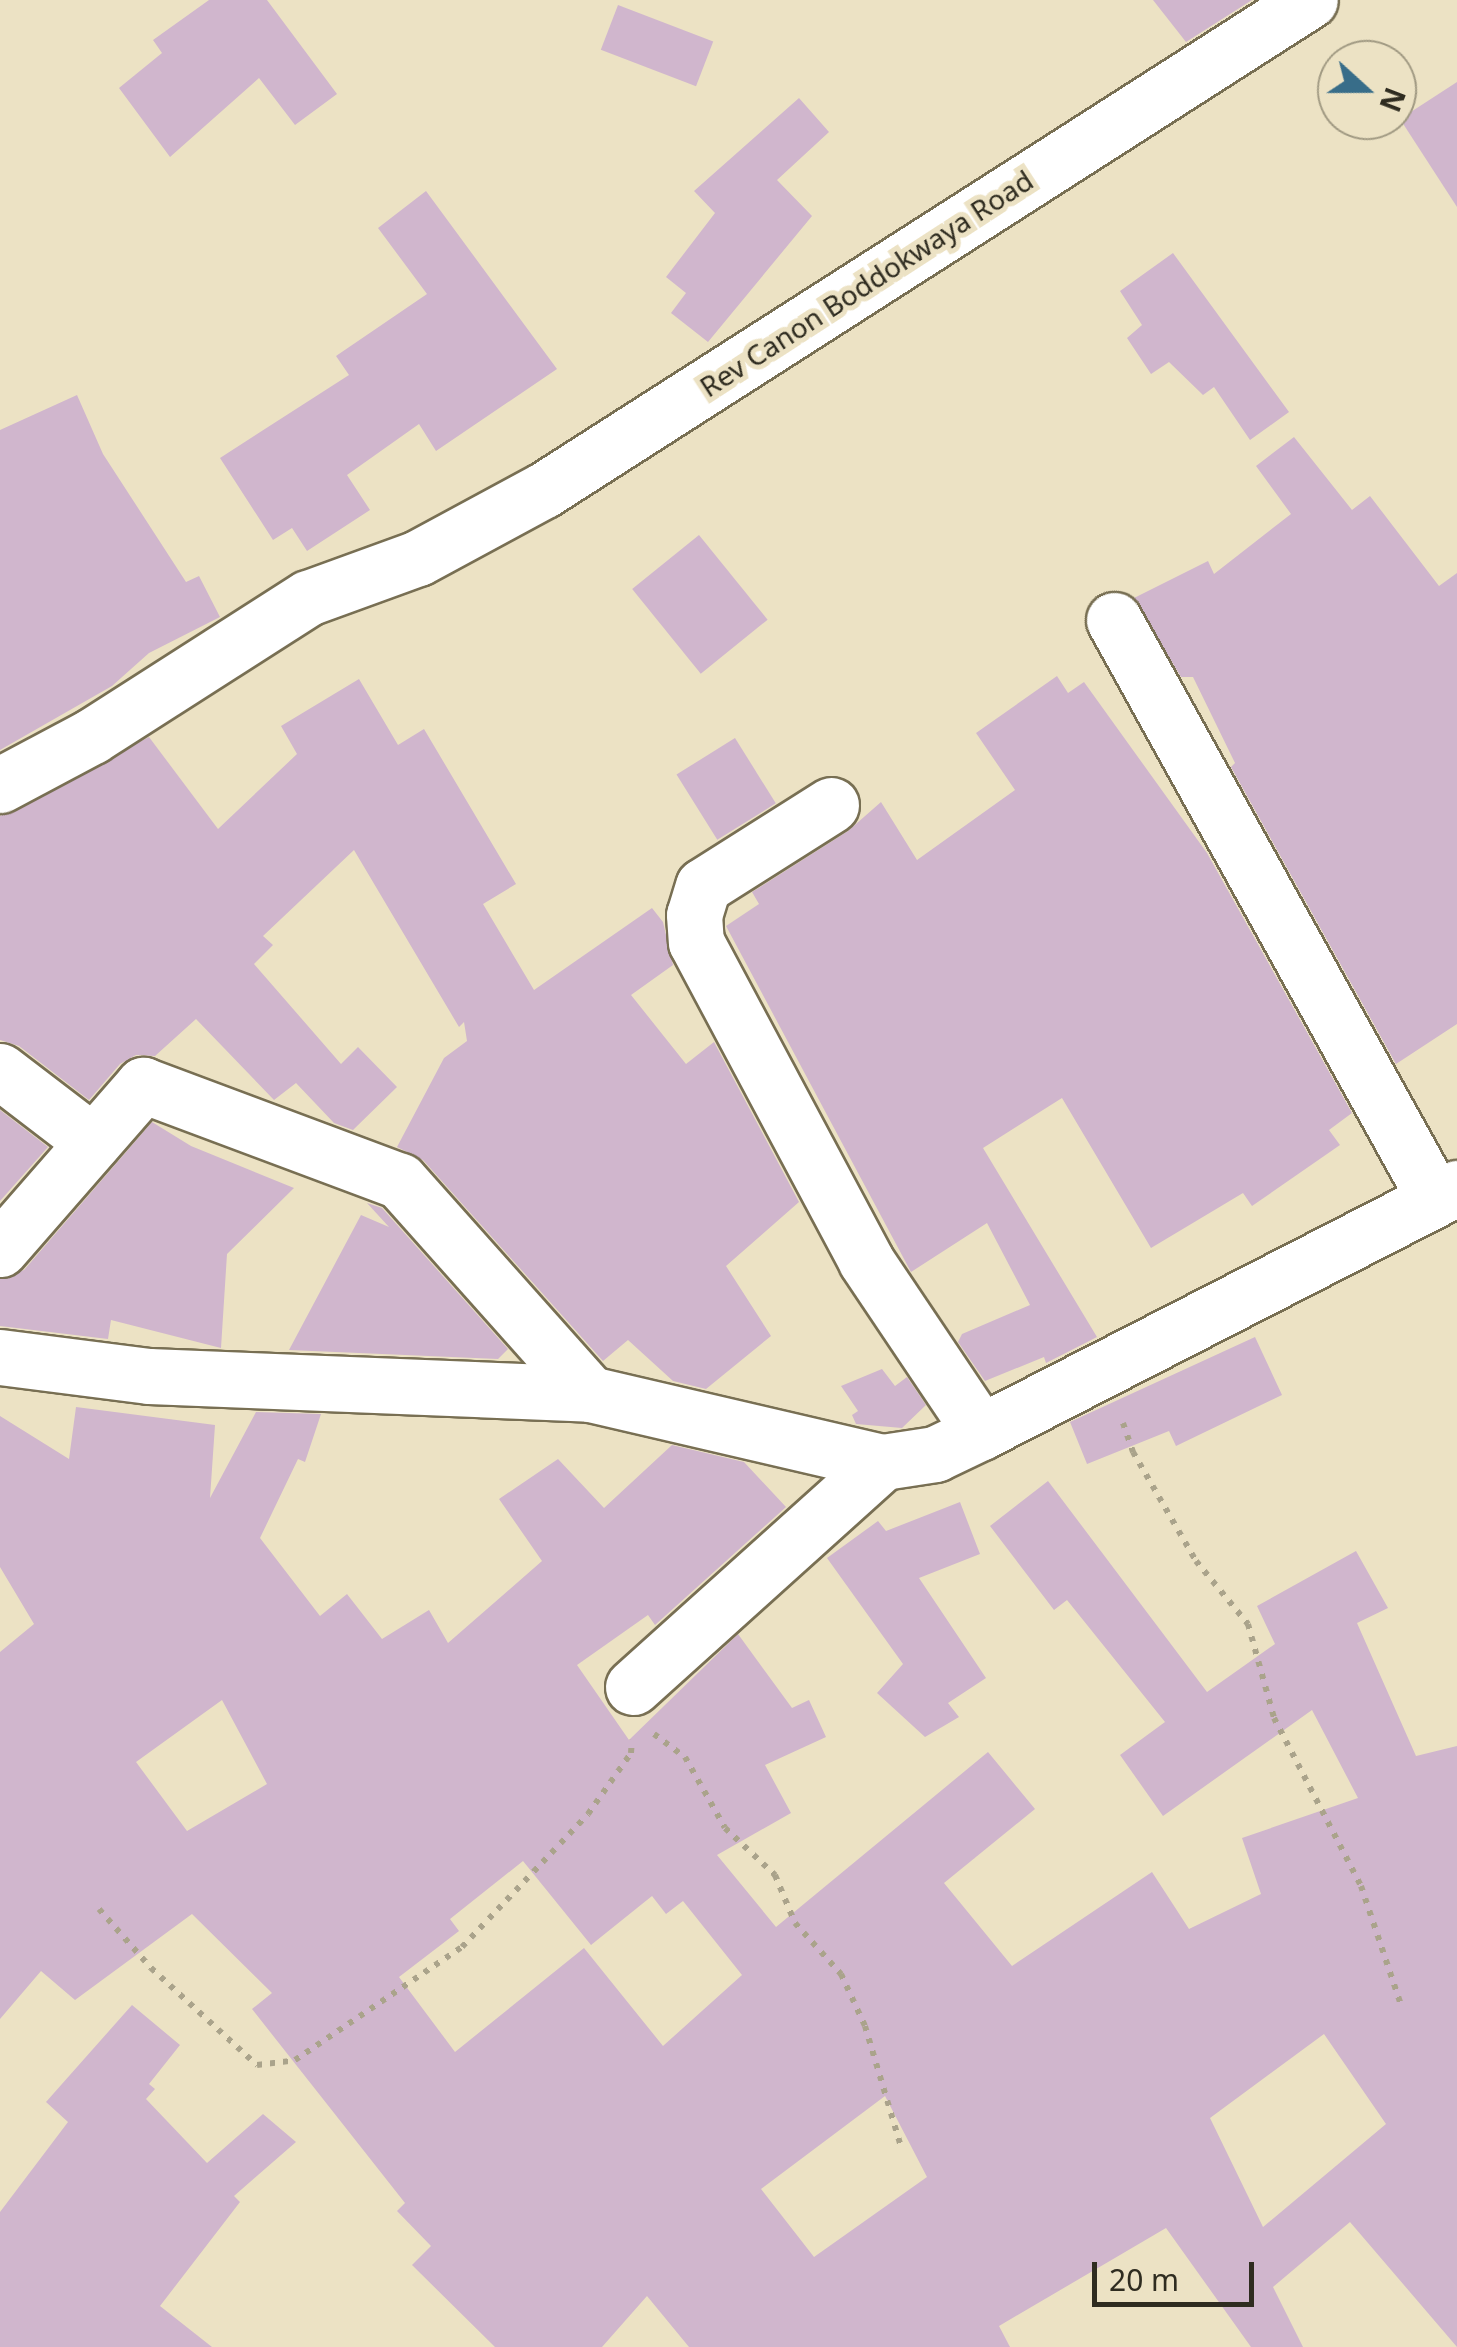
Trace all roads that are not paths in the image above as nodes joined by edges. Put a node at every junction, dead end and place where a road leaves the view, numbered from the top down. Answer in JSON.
{"nodes":[{"id":1,"x":1310,"y":0,"type":"edge"},
{"id":2,"x":1114,"y":620,"type":"dead end"},
{"id":3,"x":0,"y":785,"type":"edge"},
{"id":4,"x":831,"y":805,"type":"dead end"},
{"id":5,"x":0,"y":1071,"type":"edge"},
{"id":6,"x":93,"y":1142,"type":"junction"},
{"id":7,"x":1446,"y":1193,"type":"edge"},
{"id":8,"x":0,"y":1250,"type":"edge"},
{"id":9,"x":0,"y":1357,"type":"edge"},
{"id":10,"x":590,"y":1394,"type":"junction"},
{"id":11,"x":980,"y":1432,"type":"junction"},
{"id":12,"x":883,"y":1462,"type":"junction"},
{"id":13,"x":633,"y":1703,"type":"road end"}],
"edges":[{"from":1,"to":3,"type":"street","name":"Rev Canon Boddokwaya Road"},
{"from":2,"to":7,"type":"street"},
{"from":4,"to":11,"type":"street"},
{"from":5,"to":6,"type":"street"},
{"from":6,"to":8,"type":"street"},
{"from":6,"to":10,"type":"street"},
{"from":7,"to":11,"type":"street"},
{"from":9,"to":10,"type":"street"},
{"from":10,"to":12,"type":"street"},
{"from":11,"to":12,"type":"street"},
{"from":12,"to":13,"type":"street"}]}
